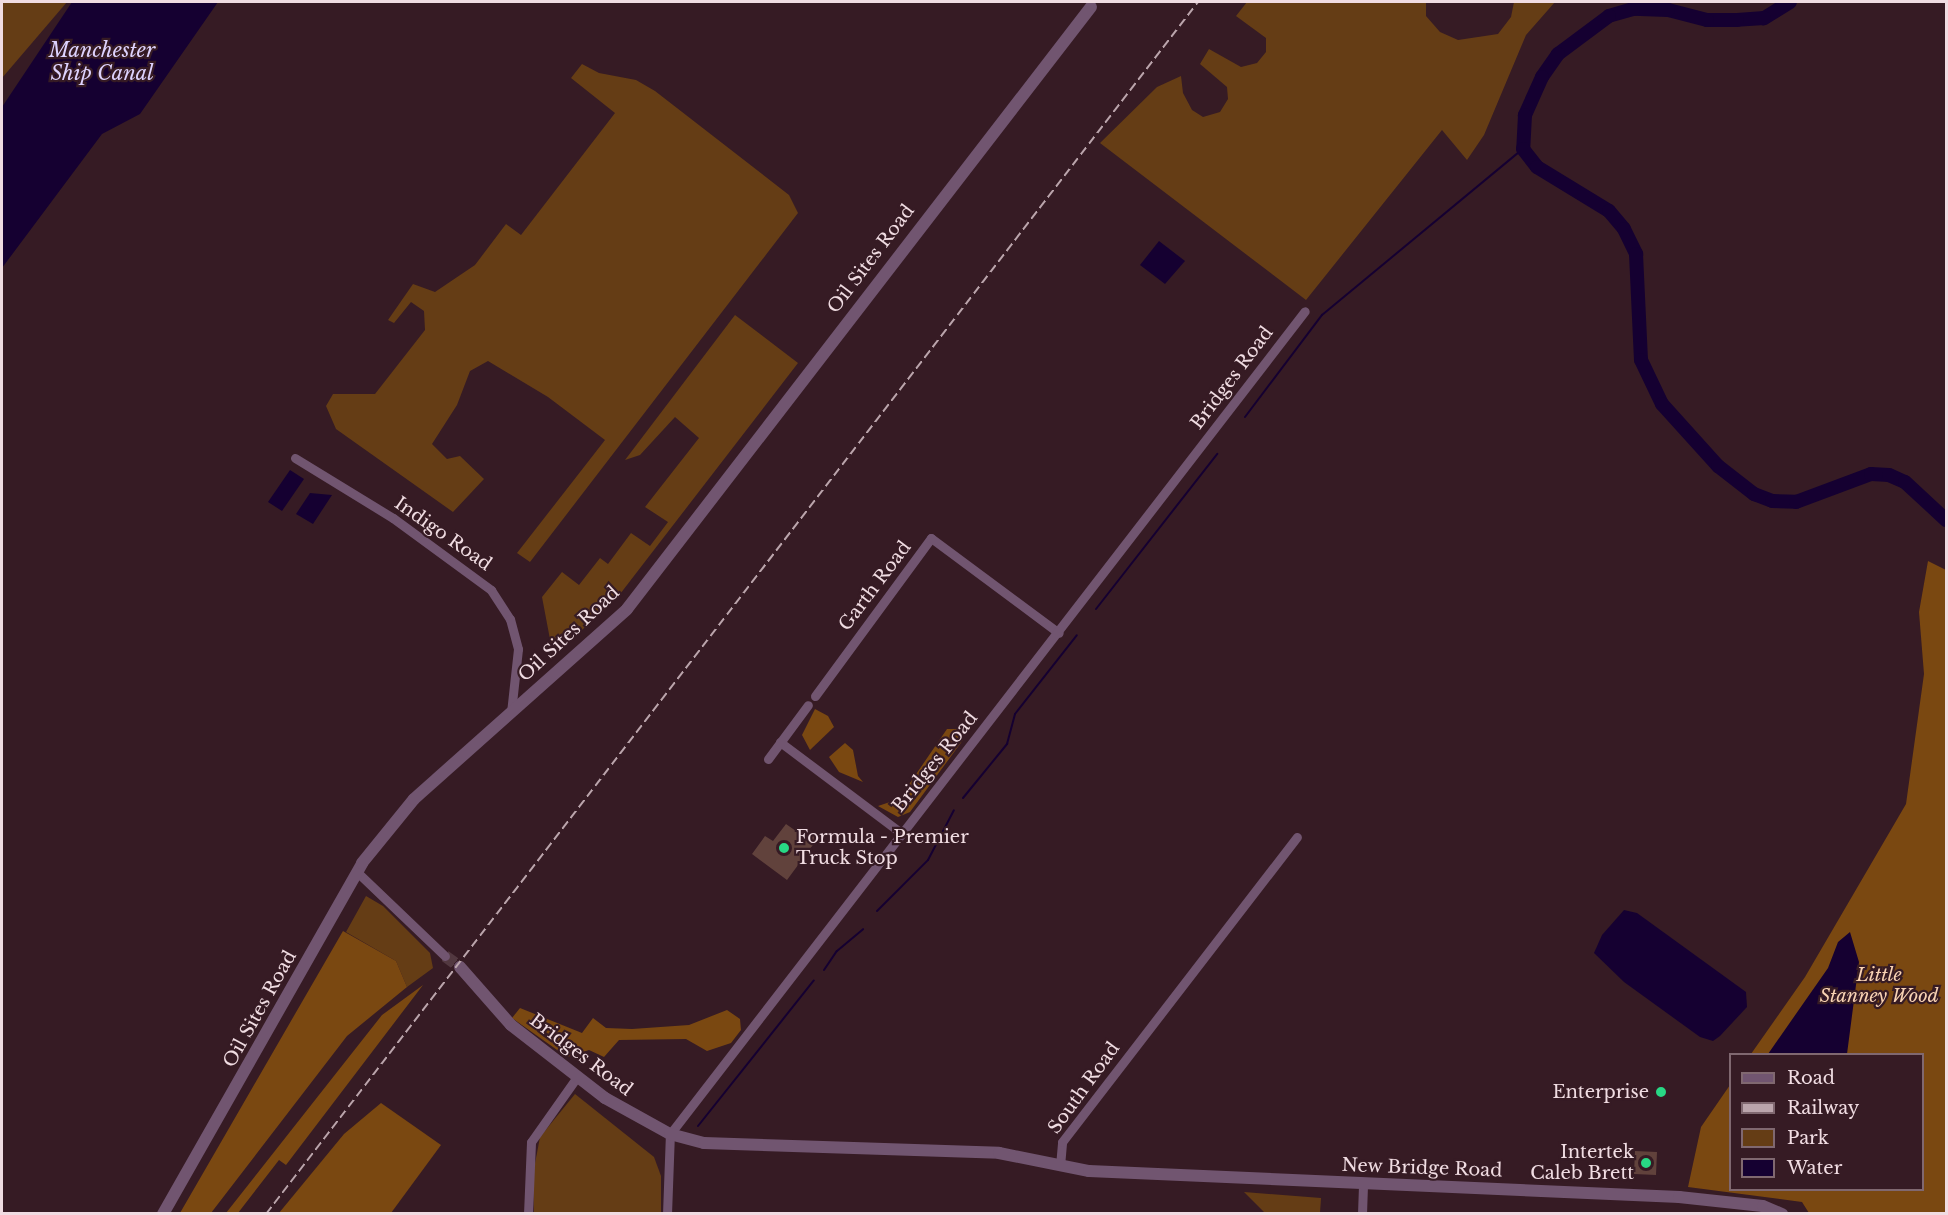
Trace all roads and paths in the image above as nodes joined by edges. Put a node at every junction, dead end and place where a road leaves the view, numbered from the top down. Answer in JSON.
{"nodes":[{"id":1,"x":1091,"y":7,"type":"dead end"},
{"id":2,"x":1305,"y":311,"type":"dead end"},
{"id":3,"x":295,"y":458,"type":"dead end"},
{"id":4,"x":1059,"y":633,"type":"junction"},
{"id":5,"x":815,"y":696,"type":"dead end"},
{"id":6,"x":808,"y":705,"type":"dead end"},
{"id":7,"x":511,"y":712,"type":"junction"},
{"id":8,"x":780,"y":742,"type":"junction"},
{"id":9,"x":768,"y":759,"type":"dead end"},
{"id":10,"x":900,"y":832,"type":"junction"},
{"id":11,"x":1297,"y":837,"type":"dead end"},
{"id":12,"x":356,"y":870,"type":"junction"},
{"id":13,"x":445,"y":956,"type":"tunnel mouth"},
{"id":14,"x":460,"y":967,"type":"tunnel mouth"},
{"id":15,"x":577,"y":1077,"type":"junction"},
{"id":16,"x":670,"y":1134,"type":"junction"},
{"id":17,"x":1059,"y":1166,"type":"junction"},
{"id":18,"x":1363,"y":1185,"type":"junction"},
{"id":19,"x":163,"y":1214,"type":"edge"},
{"id":20,"x":528,"y":1214,"type":"edge"},
{"id":21,"x":667,"y":1214,"type":"edge"},
{"id":22,"x":1362,"y":1214,"type":"edge"},
{"id":23,"x":1782,"y":1214,"type":"edge"}],
"edges":[{"from":1,"to":7,"type":"street","name":"Oil Sites Road"},
{"from":2,"to":4,"type":"street","name":"Bridges Road"},
{"from":3,"to":7,"type":"street","name":"Indigo Road"},
{"from":4,"to":5,"type":"street","name":"Garth Road"},
{"from":4,"to":10,"type":"street","name":"Bridges Road"},
{"from":6,"to":8,"type":"street"},
{"from":7,"to":12,"type":"street","name":"Oil Sites Road"},
{"from":8,"to":9,"type":"street"},
{"from":8,"to":10,"type":"street"},
{"from":10,"to":16,"type":"street","name":"Bridges Road"},
{"from":11,"to":17,"type":"street","name":"South Road"},
{"from":12,"to":13,"type":"street"},
{"from":12,"to":19,"type":"street","name":"Oil Sites Road"},
{"from":14,"to":15,"type":"street","name":"Bridges Road"},
{"from":15,"to":16,"type":"street","name":"Bridges Road"},
{"from":15,"to":20,"type":"street"},
{"from":16,"to":17,"type":"street"},
{"from":16,"to":21,"type":"street"},
{"from":17,"to":18,"type":"street","name":"New Bridge Road"},
{"from":18,"to":22,"type":"street"},
{"from":18,"to":23,"type":"street","name":"New Bridge Road"}]}
